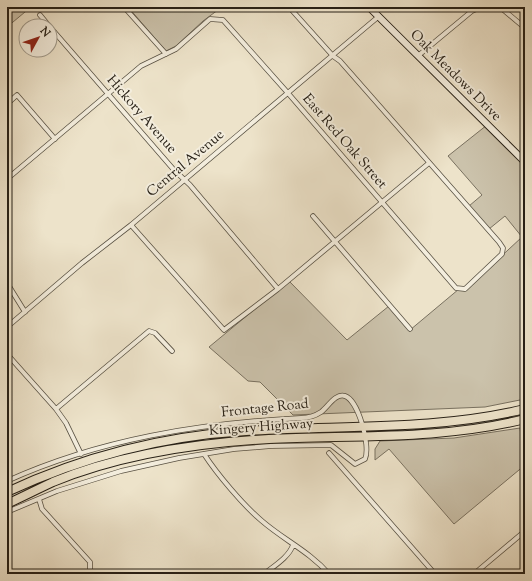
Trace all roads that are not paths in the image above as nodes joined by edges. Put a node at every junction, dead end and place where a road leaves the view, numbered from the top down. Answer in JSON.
{"nodes":[{"id":1,"x":124,"y":7,"type":"edge"},
{"id":2,"x":289,"y":7,"type":"edge"},
{"id":3,"x":369,"y":7,"type":"edge"},
{"id":4,"x":481,"y":7,"type":"edge"},
{"id":5,"x":500,"y":7,"type":"edge"},
{"id":6,"x":40,"y":15,"type":"dead end"},
{"id":7,"x":378,"y":17,"type":"junction"},
{"id":8,"x":43,"y":18,"type":"edge"},
{"id":9,"x":525,"y":28,"type":"edge"},
{"id":10,"x":58,"y":35,"type":"edge"},
{"id":11,"x":166,"y":54,"type":"junction"},
{"id":12,"x":419,"y":55,"type":"junction"},
{"id":13,"x":333,"y":56,"type":"junction"},
{"id":14,"x":287,"y":92,"type":"junction"},
{"id":15,"x":108,"y":94,"type":"junction"},
{"id":16,"x":7,"y":104,"type":"edge"},
{"id":17,"x":55,"y":139,"type":"junction"},
{"id":18,"x":525,"y":162,"type":"edge"},
{"id":19,"x":429,"y":163,"type":"junction"},
{"id":20,"x":7,"y":179,"type":"edge"},
{"id":21,"x":184,"y":180,"type":"junction"},
{"id":22,"x":381,"y":202,"type":"junction"},
{"id":23,"x":313,"y":216,"type":"dead end"},
{"id":24,"x":130,"y":225,"type":"junction"},
{"id":25,"x":334,"y":242,"type":"junction"},
{"id":26,"x":7,"y":283,"type":"edge"},
{"id":27,"x":278,"y":289,"type":"junction"},
{"id":28,"x":25,"y":312,"type":"junction"},
{"id":29,"x":7,"y":327,"type":"edge"},
{"id":30,"x":410,"y":329,"type":"dead end"},
{"id":31,"x":172,"y":351,"type":"dead end"},
{"id":32,"x":7,"y":354,"type":"edge"},
{"id":33,"x":56,"y":409,"type":"junction"},
{"id":34,"x":525,"y":409,"type":"edge"},
{"id":35,"x":525,"y":419,"type":"edge"},
{"id":36,"x":363,"y":426,"type":"junction"},
{"id":37,"x":366,"y":436,"type":"junction"},
{"id":38,"x":329,"y":453,"type":"dead end"},
{"id":39,"x":81,"y":454,"type":"junction"},
{"id":40,"x":204,"y":454,"type":"junction"},
{"id":41,"x":7,"y":481,"type":"edge"},
{"id":42,"x":7,"y":492,"type":"edge"},
{"id":43,"x":39,"y":499,"type":"junction"},
{"id":44,"x":7,"y":504,"type":"edge"},
{"id":45,"x":7,"y":512,"type":"edge"},
{"id":46,"x":525,"y":531,"type":"edge"},
{"id":47,"x":292,"y":544,"type":"junction"},
{"id":48,"x":90,"y":572,"type":"dead end"},
{"id":49,"x":264,"y":574,"type":"edge"},
{"id":50,"x":329,"y":574,"type":"edge"},
{"id":51,"x":435,"y":574,"type":"edge"},
{"id":52,"x":474,"y":574,"type":"edge"}],
"edges":[{"from":1,"to":11,"type":"street"},
{"from":2,"to":13,"type":"street"},
{"from":3,"to":7,"type":"street","name":"Oak Meadows Drive"},
{"from":4,"to":12,"type":"street"},
{"from":5,"to":9,"type":"street"},
{"from":6,"to":8,"type":"street","name":"Hickory Avenue"},
{"from":7,"to":12,"type":"street","name":"Oak Meadows Drive"},
{"from":7,"to":13,"type":"street","name":"Central Avenue"},
{"from":10,"to":15,"type":"street","name":"Hickory Avenue"},
{"from":11,"to":14,"type":"street","name":"East Red Oak Street"},
{"from":11,"to":15,"type":"street"},
{"from":12,"to":18,"type":"street","name":"Oak Meadows Drive"},
{"from":13,"to":14,"type":"street","name":"Central Avenue"},
{"from":13,"to":19,"type":"street"},
{"from":14,"to":21,"type":"street","name":"Central Avenue"},
{"from":14,"to":22,"type":"street","name":"East Red Oak Street"},
{"from":15,"to":17,"type":"street"},
{"from":15,"to":21,"type":"street","name":"Hickory Avenue"},
{"from":16,"to":17,"type":"street"},
{"from":17,"to":20,"type":"street"},
{"from":19,"to":22,"type":"street"},
{"from":19,"to":22,"type":"street","name":"East Red Oak Street"},
{"from":21,"to":24,"type":"street","name":"Central Avenue"},
{"from":21,"to":27,"type":"street","name":"Hickory Avenue"},
{"from":22,"to":25,"type":"street"},
{"from":23,"to":25,"type":"street"},
{"from":24,"to":27,"type":"street"},
{"from":24,"to":28,"type":"street","name":"Central Avenue"},
{"from":25,"to":27,"type":"street"},
{"from":25,"to":30,"type":"street"},
{"from":26,"to":28,"type":"street"},
{"from":28,"to":29,"type":"street","name":"Central Avenue"},
{"from":31,"to":33,"type":"street"},
{"from":32,"to":33,"type":"street"},
{"from":33,"to":39,"type":"street"},
{"from":34,"to":36,"type":"highway","name":"Kingery Highway"},
{"from":35,"to":37,"type":"highway","name":"Kingery Highway"},
{"from":36,"to":37,"type":"street","name":"Frontage Road"},
{"from":36,"to":39,"type":"street","name":"Frontage Road"},
{"from":36,"to":42,"type":"highway","name":"Kingery Highway"},
{"from":37,"to":40,"type":"street","name":"Frontage Road"},
{"from":37,"to":44,"type":"highway","name":"Kingery Highway"},
{"from":38,"to":51,"type":"street"},
{"from":39,"to":41,"type":"street","name":"Frontage Road"},
{"from":40,"to":43,"type":"street","name":"Frontage Road"},
{"from":40,"to":47,"type":"street"},
{"from":43,"to":45,"type":"street","name":"Frontage Road"},
{"from":43,"to":48,"type":"street"},
{"from":46,"to":52,"type":"street"},
{"from":47,"to":49,"type":"street"},
{"from":47,"to":50,"type":"street"}]}
